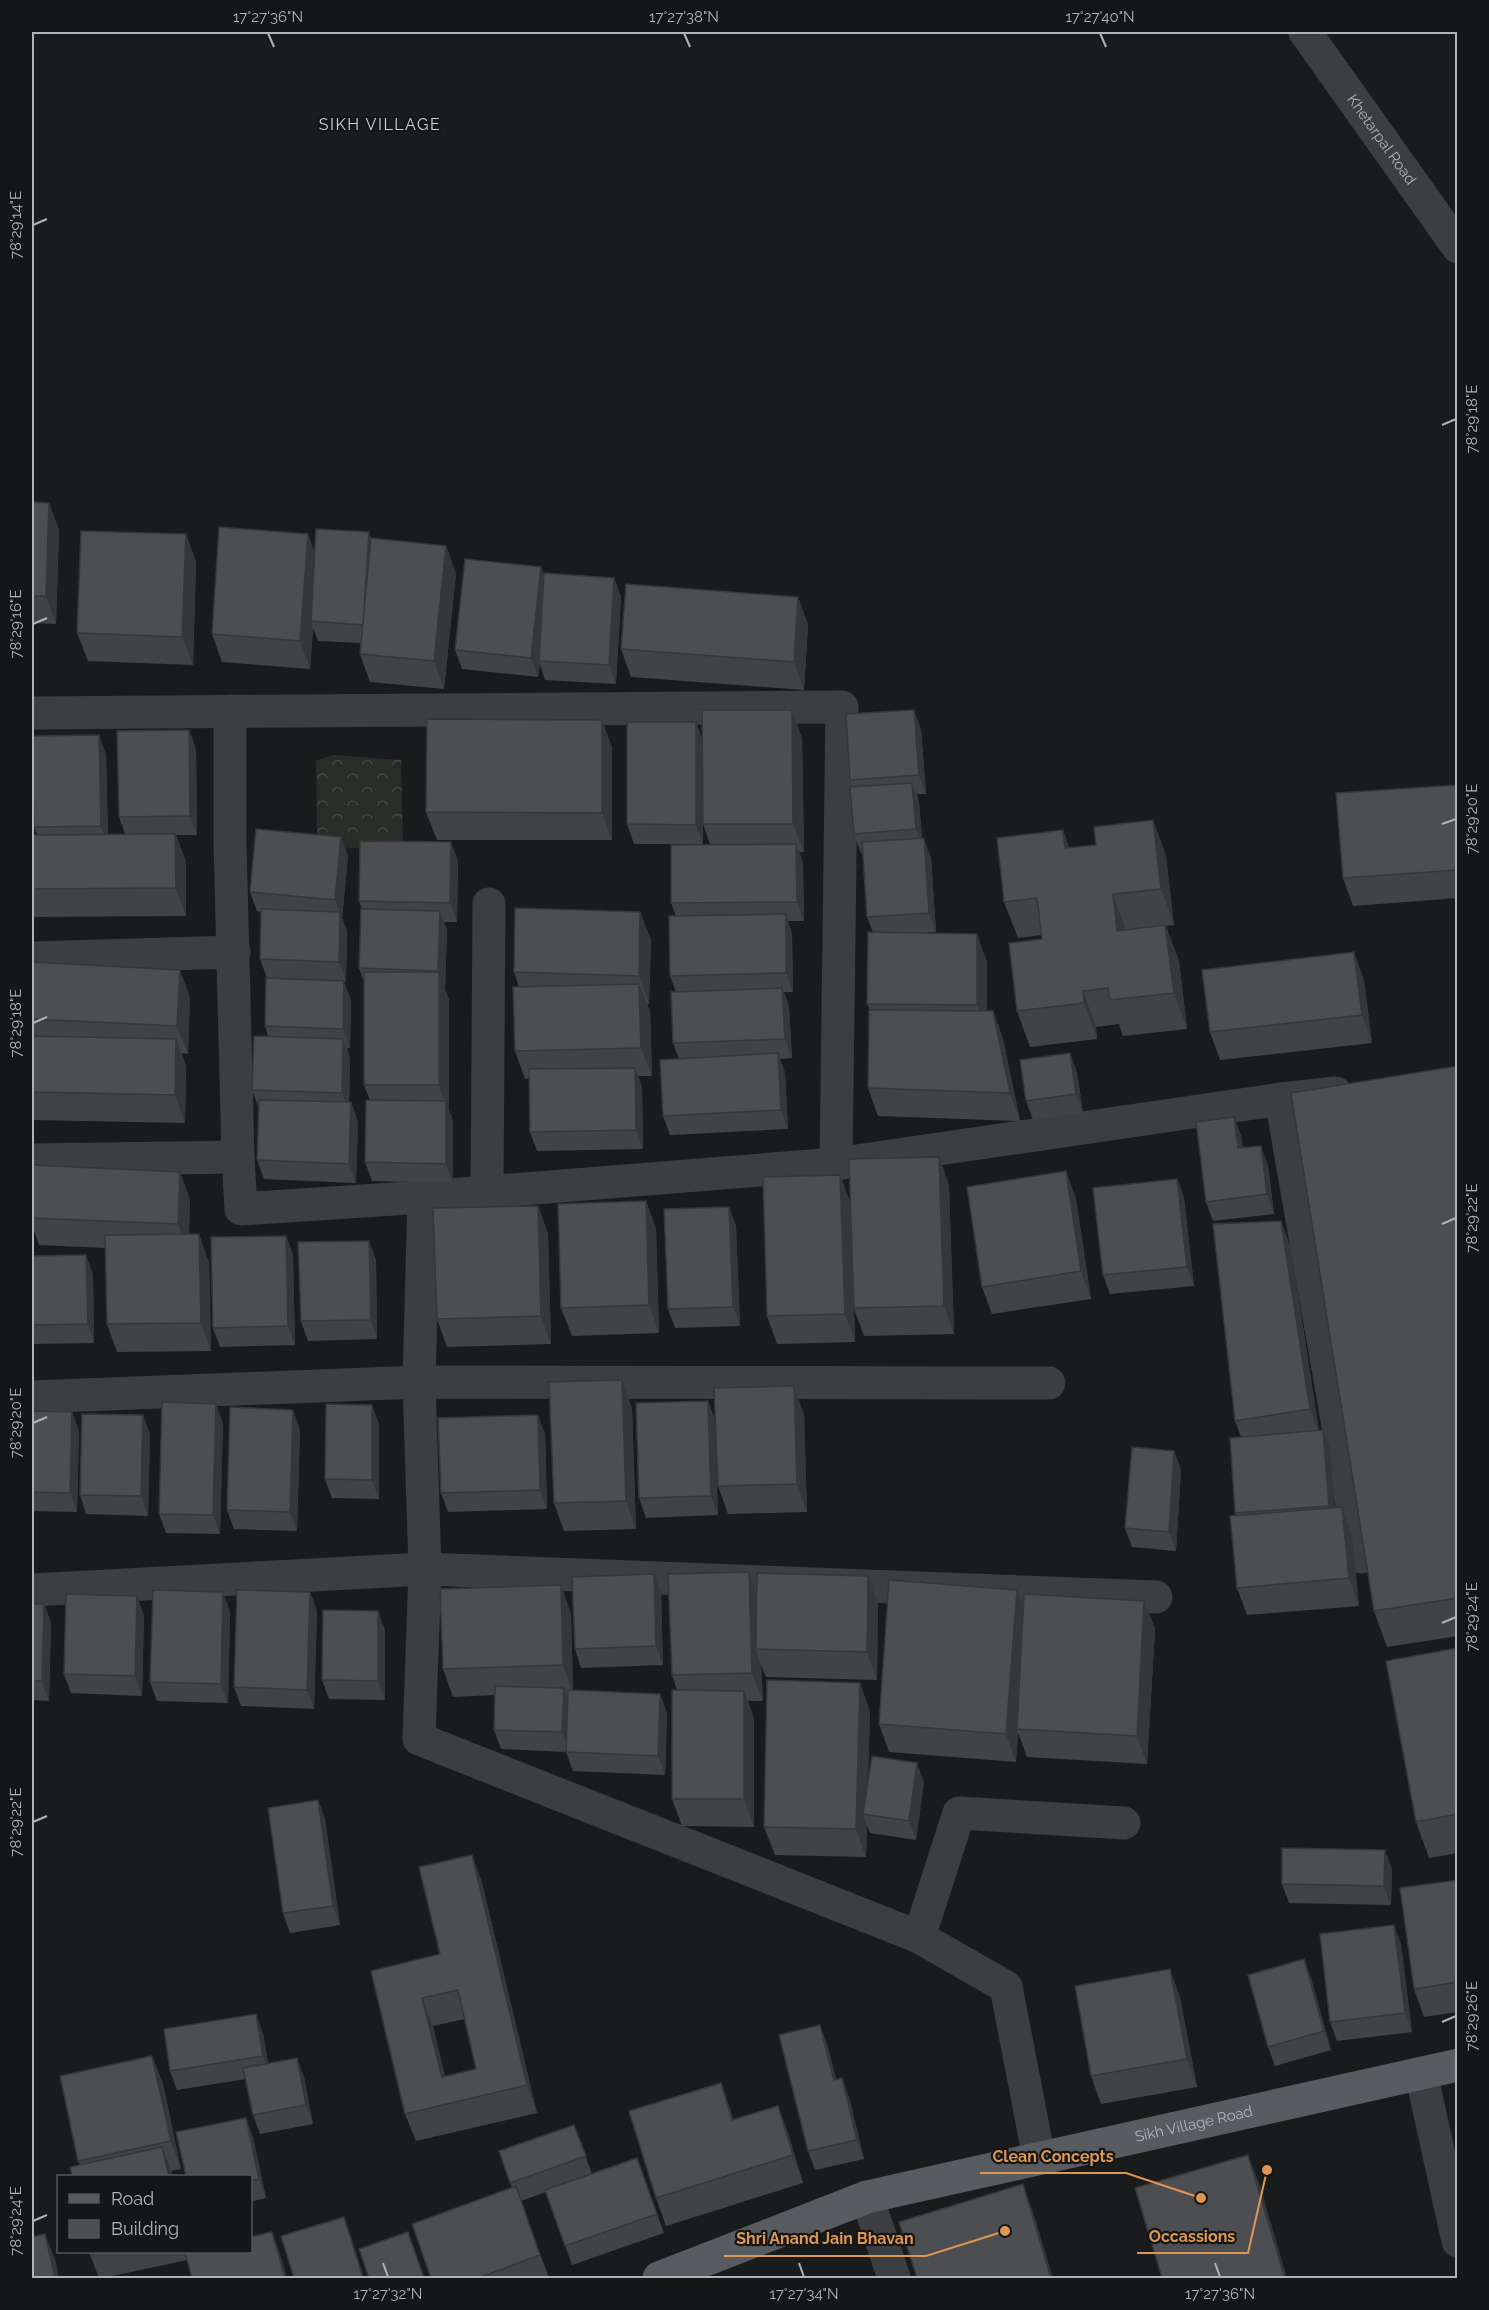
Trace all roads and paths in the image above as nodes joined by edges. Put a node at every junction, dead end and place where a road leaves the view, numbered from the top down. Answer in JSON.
{"nodes":[{"id":1,"x":1305,"y":32,"type":"edge"},
{"id":2,"x":1458,"y":248,"type":"edge"},
{"id":3,"x":230,"y":711,"type":"junction"},
{"id":4,"x":32,"y":713,"type":"edge"},
{"id":5,"x":489,"y":904,"type":"dead end"},
{"id":6,"x":234,"y":952,"type":"junction"},
{"id":7,"x":32,"y":958,"type":"edge"},
{"id":8,"x":1363,"y":1091,"type":"edge"},
{"id":9,"x":1281,"y":1099,"type":"junction"},
{"id":10,"x":238,"y":1157,"type":"junction"},
{"id":11,"x":32,"y":1160,"type":"edge"},
{"id":12,"x":836,"y":1164,"type":"junction"},
{"id":13,"x":488,"y":1192,"type":"junction"},
{"id":14,"x":424,"y":1197,"type":"junction"},
{"id":15,"x":419,"y":1382,"type":"junction"},
{"id":16,"x":1049,"y":1383,"type":"dead end"},
{"id":17,"x":32,"y":1397,"type":"edge"},
{"id":18,"x":1361,"y":1557,"type":"edge"},
{"id":19,"x":425,"y":1569,"type":"junction"},
{"id":20,"x":32,"y":1590,"type":"edge"},
{"id":21,"x":1156,"y":1597,"type":"dead end"},
{"id":22,"x":1124,"y":1823,"type":"dead end"},
{"id":23,"x":919,"y":1936,"type":"junction"},
{"id":24,"x":1458,"y":2065,"type":"edge"},
{"id":25,"x":1422,"y":2073,"type":"junction"},
{"id":26,"x":1039,"y":2158,"type":"junction"},
{"id":27,"x":867,"y":2197,"type":"junction"},
{"id":28,"x":1458,"y":2241,"type":"edge"},
{"id":29,"x":659,"y":2278,"type":"edge"},
{"id":30,"x":894,"y":2278,"type":"edge"}],
"edges":[{"from":1,"to":2,"type":"street","name":"Khetarpal Road"},
{"from":3,"to":4,"type":"street"},
{"from":3,"to":6,"type":"street"},
{"from":3,"to":12,"type":"street"},
{"from":5,"to":13,"type":"street"},
{"from":6,"to":7,"type":"street"},
{"from":6,"to":10,"type":"street"},
{"from":8,"to":9,"type":"street"},
{"from":9,"to":12,"type":"street"},
{"from":9,"to":18,"type":"street"},
{"from":10,"to":11,"type":"street"},
{"from":10,"to":14,"type":"street"},
{"from":12,"to":13,"type":"street"},
{"from":13,"to":14,"type":"street"},
{"from":14,"to":15,"type":"street"},
{"from":15,"to":16,"type":"street"},
{"from":15,"to":17,"type":"street"},
{"from":15,"to":19,"type":"street"},
{"from":19,"to":20,"type":"street"},
{"from":19,"to":21,"type":"street"},
{"from":19,"to":23,"type":"street"},
{"from":22,"to":23,"type":"street"},
{"from":23,"to":26,"type":"street"},
{"from":24,"to":25,"type":"main road","name":"Sikh Village Road"},
{"from":25,"to":26,"type":"main road","name":"Sikh Village Road"},
{"from":25,"to":28,"type":"street"},
{"from":26,"to":27,"type":"main road","name":"Sikh Village Road"},
{"from":27,"to":29,"type":"main road","name":"Sikh Village Road"},
{"from":27,"to":30,"type":"street"}]}
